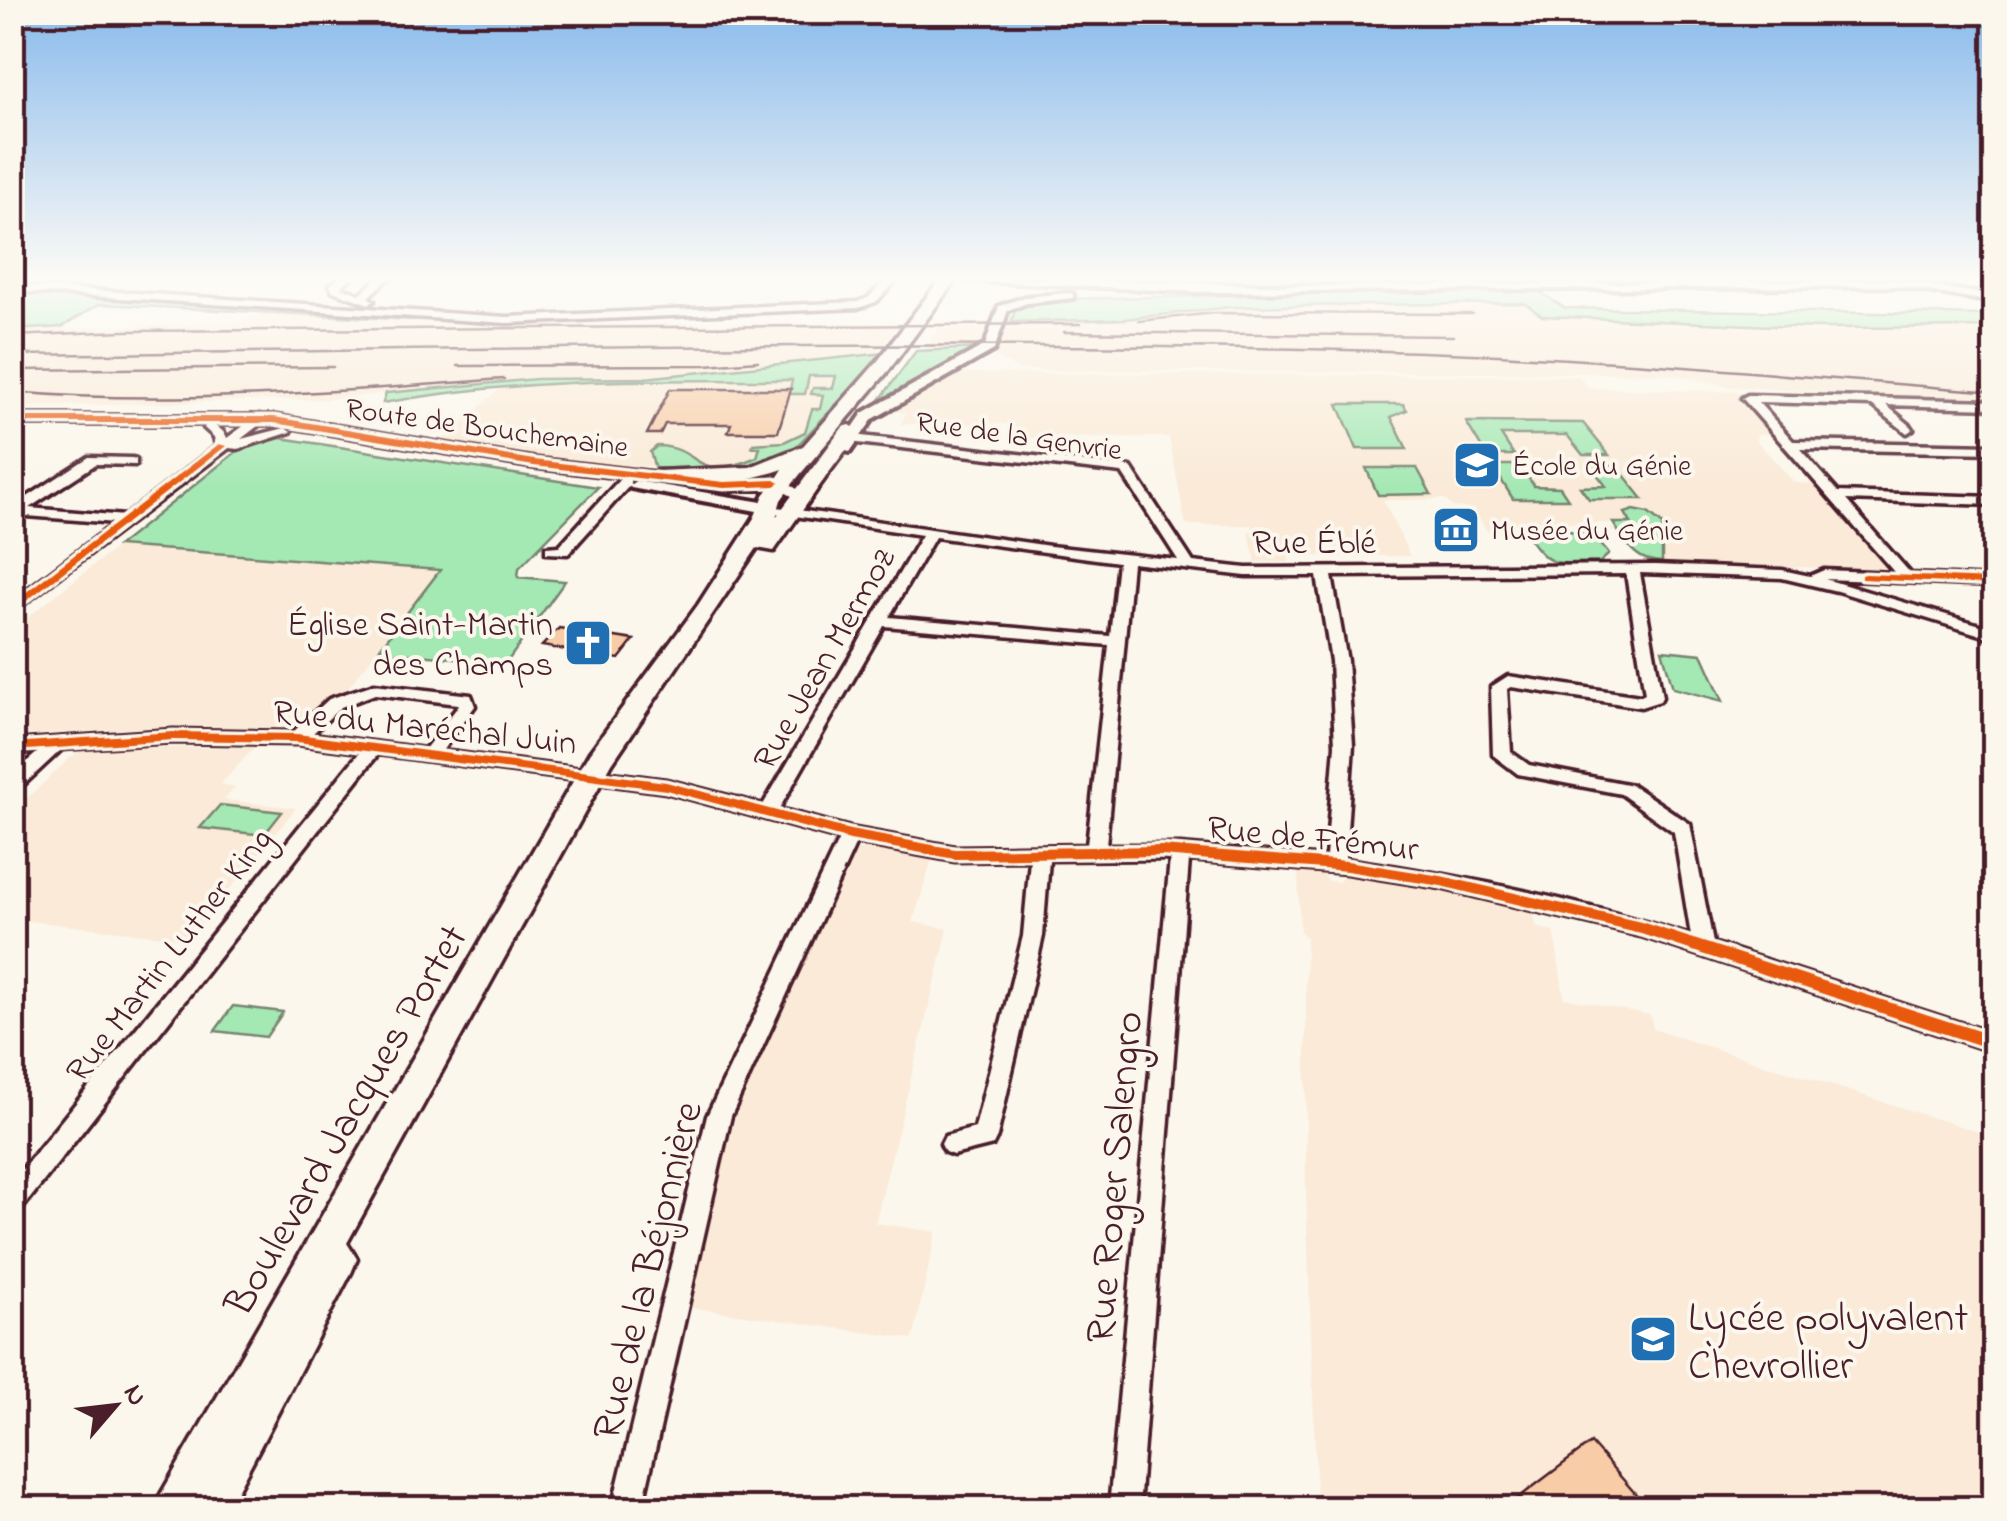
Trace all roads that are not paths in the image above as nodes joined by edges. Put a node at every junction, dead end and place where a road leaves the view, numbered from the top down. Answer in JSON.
{"nodes":[{"id":1,"x":898,"y":348,"type":"edge"},
{"id":2,"x":907,"y":348,"type":"edge"},
{"id":3,"x":988,"y":348,"type":"edge"},
{"id":4,"x":1875,"y":401,"type":"junction"},
{"id":5,"x":1994,"y":404,"type":"edge"},
{"id":6,"x":259,"y":419,"type":"junction"},
{"id":7,"x":12,"y":420,"type":"edge"},
{"id":8,"x":12,"y":428,"type":"edge"},
{"id":9,"x":210,"y":428,"type":"junction"},
{"id":10,"x":1906,"y":428,"type":"dead end"},
{"id":11,"x":245,"y":429,"type":"junction"},
{"id":12,"x":285,"y":432,"type":"junction"},
{"id":13,"x":852,"y":439,"type":"junction"},
{"id":14,"x":817,"y":444,"type":"junction"},
{"id":15,"x":1792,"y":445,"type":"junction"},
{"id":16,"x":222,"y":446,"type":"junction"},
{"id":17,"x":1994,"y":449,"type":"edge"},
{"id":18,"x":132,"y":462,"type":"dead end"},
{"id":19,"x":656,"y":476,"type":"junction"},
{"id":20,"x":815,"y":478,"type":"junction"},
{"id":21,"x":625,"y":482,"type":"junction"},
{"id":22,"x":174,"y":484,"type":"junction"},
{"id":23,"x":1838,"y":496,"type":"junction"},
{"id":24,"x":780,"y":501,"type":"junction"},
{"id":25,"x":1994,"y":501,"type":"edge"},
{"id":26,"x":14,"y":511,"type":"edge"},
{"id":27,"x":128,"y":520,"type":"junction"},
{"id":28,"x":931,"y":532,"type":"junction"},
{"id":29,"x":550,"y":550,"type":"dead end"},
{"id":30,"x":1126,"y":560,"type":"junction"},
{"id":31,"x":1189,"y":566,"type":"junction"},
{"id":32,"x":1632,"y":570,"type":"junction"},
{"id":33,"x":1324,"y":572,"type":"junction"},
{"id":34,"x":1908,"y":579,"type":"junction"},
{"id":35,"x":1829,"y":580,"type":"junction"},
{"id":36,"x":1994,"y":582,"type":"edge"},
{"id":37,"x":12,"y":609,"type":"edge"},
{"id":38,"x":880,"y":621,"type":"junction"},
{"id":39,"x":1994,"y":634,"type":"edge"},
{"id":40,"x":1117,"y":640,"type":"junction"},
{"id":41,"x":297,"y":738,"type":"junction"},
{"id":42,"x":58,"y":743,"type":"junction"},
{"id":43,"x":12,"y":746,"type":"edge"},
{"id":44,"x":374,"y":747,"type":"junction"},
{"id":45,"x":429,"y":755,"type":"junction"},
{"id":46,"x":600,"y":776,"type":"junction"},
{"id":47,"x":12,"y":786,"type":"edge"},
{"id":48,"x":766,"y":814,"type":"junction"},
{"id":49,"x":850,"y":836,"type":"junction"},
{"id":50,"x":1096,"y":851,"type":"junction"},
{"id":51,"x":1180,"y":852,"type":"junction"},
{"id":52,"x":1040,"y":854,"type":"junction"},
{"id":53,"x":1335,"y":865,"type":"junction"},
{"id":54,"x":1703,"y":946,"type":"junction"},
{"id":55,"x":1994,"y":1043,"type":"edge"},
{"id":56,"x":953,"y":1144,"type":"dead end"},
{"id":57,"x":12,"y":1202,"type":"edge"},
{"id":58,"x":176,"y":1508,"type":"edge"},
{"id":59,"x":202,"y":1508,"type":"edge"},
{"id":60,"x":626,"y":1508,"type":"edge"},
{"id":61,"x":1124,"y":1508,"type":"edge"}],
"edges":[{"from":1,"to":14,"type":"main road"},
{"from":2,"to":20,"type":"main road"},
{"from":3,"to":13,"type":"street"},
{"from":4,"to":5,"type":"street"},
{"from":4,"to":10,"type":"street"},
{"from":4,"to":15,"type":"street"},
{"from":6,"to":7,"type":"street","name":"Route de Bouchemaine"},
{"from":6,"to":11,"type":"street"},
{"from":6,"to":19,"type":"street","name":"Route de Bouchemaine"},
{"from":8,"to":9,"type":"street","name":"Route de Bouchemaine"},
{"from":9,"to":11,"type":"street","name":"Route de Bouchemaine"},
{"from":9,"to":16,"type":"street"},
{"from":11,"to":12,"type":"street","name":"Route de Bouchemaine"},
{"from":11,"to":16,"type":"street"},
{"from":12,"to":21,"type":"street","name":"Route de Bouchemaine"},
{"from":12,"to":22,"type":"street"},
{"from":13,"to":20,"type":"street"},
{"from":13,"to":31,"type":"street","name":"Rue de la Genvrie"},
{"from":14,"to":19,"type":"main road"},
{"from":14,"to":24,"type":"main road"},
{"from":15,"to":17,"type":"street"},
{"from":15,"to":23,"type":"street"},
{"from":16,"to":22,"type":"street"},
{"from":18,"to":26,"type":"street"},
{"from":19,"to":24,"type":"street","name":"Route de Bouchemaine"},
{"from":20,"to":24,"type":"main road"},
{"from":21,"to":24,"type":"street","name":"Route de Bouchemaine"},
{"from":21,"to":29,"type":"street"},
{"from":22,"to":27,"type":"street"},
{"from":23,"to":25,"type":"street"},
{"from":23,"to":34,"type":"street"},
{"from":24,"to":28,"type":"street","name":"Rue Éblé"},
{"from":24,"to":46,"type":"main road"},
{"from":26,"to":27,"type":"street"},
{"from":27,"to":37,"type":"street"},
{"from":28,"to":30,"type":"street","name":"Rue Éblé"},
{"from":28,"to":38,"type":"street","name":"Rue Jean Mermoz"},
{"from":30,"to":31,"type":"street","name":"Rue Éblé"},
{"from":30,"to":40,"type":"street"},
{"from":31,"to":33,"type":"street","name":"Rue Éblé"},
{"from":32,"to":33,"type":"street","name":"Rue Éblé"},
{"from":32,"to":35,"type":"street","name":"Rue Éblé"},
{"from":32,"to":54,"type":"street"},
{"from":33,"to":53,"type":"street"},
{"from":34,"to":35,"type":"street","name":"Rue Éblé"},
{"from":34,"to":36,"type":"street","name":"Rue Éblé"},
{"from":35,"to":39,"type":"street"},
{"from":38,"to":40,"type":"street"},
{"from":38,"to":48,"type":"street","name":"Rue Jean Mermoz"},
{"from":40,"to":50,"type":"street"},
{"from":41,"to":42,"type":"street","name":"Rue du Maréchal Juin"},
{"from":41,"to":44,"type":"street","name":"Rue du Maréchal Juin"},
{"from":41,"to":45,"type":"street"},
{"from":42,"to":43,"type":"street","name":"Rue du Maréchal Juin"},
{"from":42,"to":47,"type":"street"},
{"from":44,"to":45,"type":"street","name":"Rue du Maréchal Juin"},
{"from":44,"to":57,"type":"street","name":"Rue Martin Luther King"},
{"from":45,"to":46,"type":"street","name":"Rue du Maréchal Juin"},
{"from":46,"to":48,"type":"street","name":"Rue de Frémur"},
{"from":46,"to":58,"type":"main road","name":"Boulevard Jacques Portet"},
{"from":46,"to":59,"type":"main road","name":"Boulevard Jacques Portet"},
{"from":48,"to":49,"type":"street","name":"Rue de Frémur"},
{"from":49,"to":52,"type":"street","name":"Rue de Frémur"},
{"from":49,"to":60,"type":"street","name":"Rue de la Béjonnière"},
{"from":50,"to":51,"type":"street","name":"Rue de Frémur"},
{"from":50,"to":52,"type":"street","name":"Rue de Frémur"},
{"from":51,"to":53,"type":"street","name":"Rue de Frémur"},
{"from":51,"to":61,"type":"street","name":"Rue Roger Salengro"},
{"from":52,"to":56,"type":"street"},
{"from":53,"to":54,"type":"street","name":"Rue de Frémur"},
{"from":54,"to":55,"type":"street","name":"Rue de Frémur"}]}
